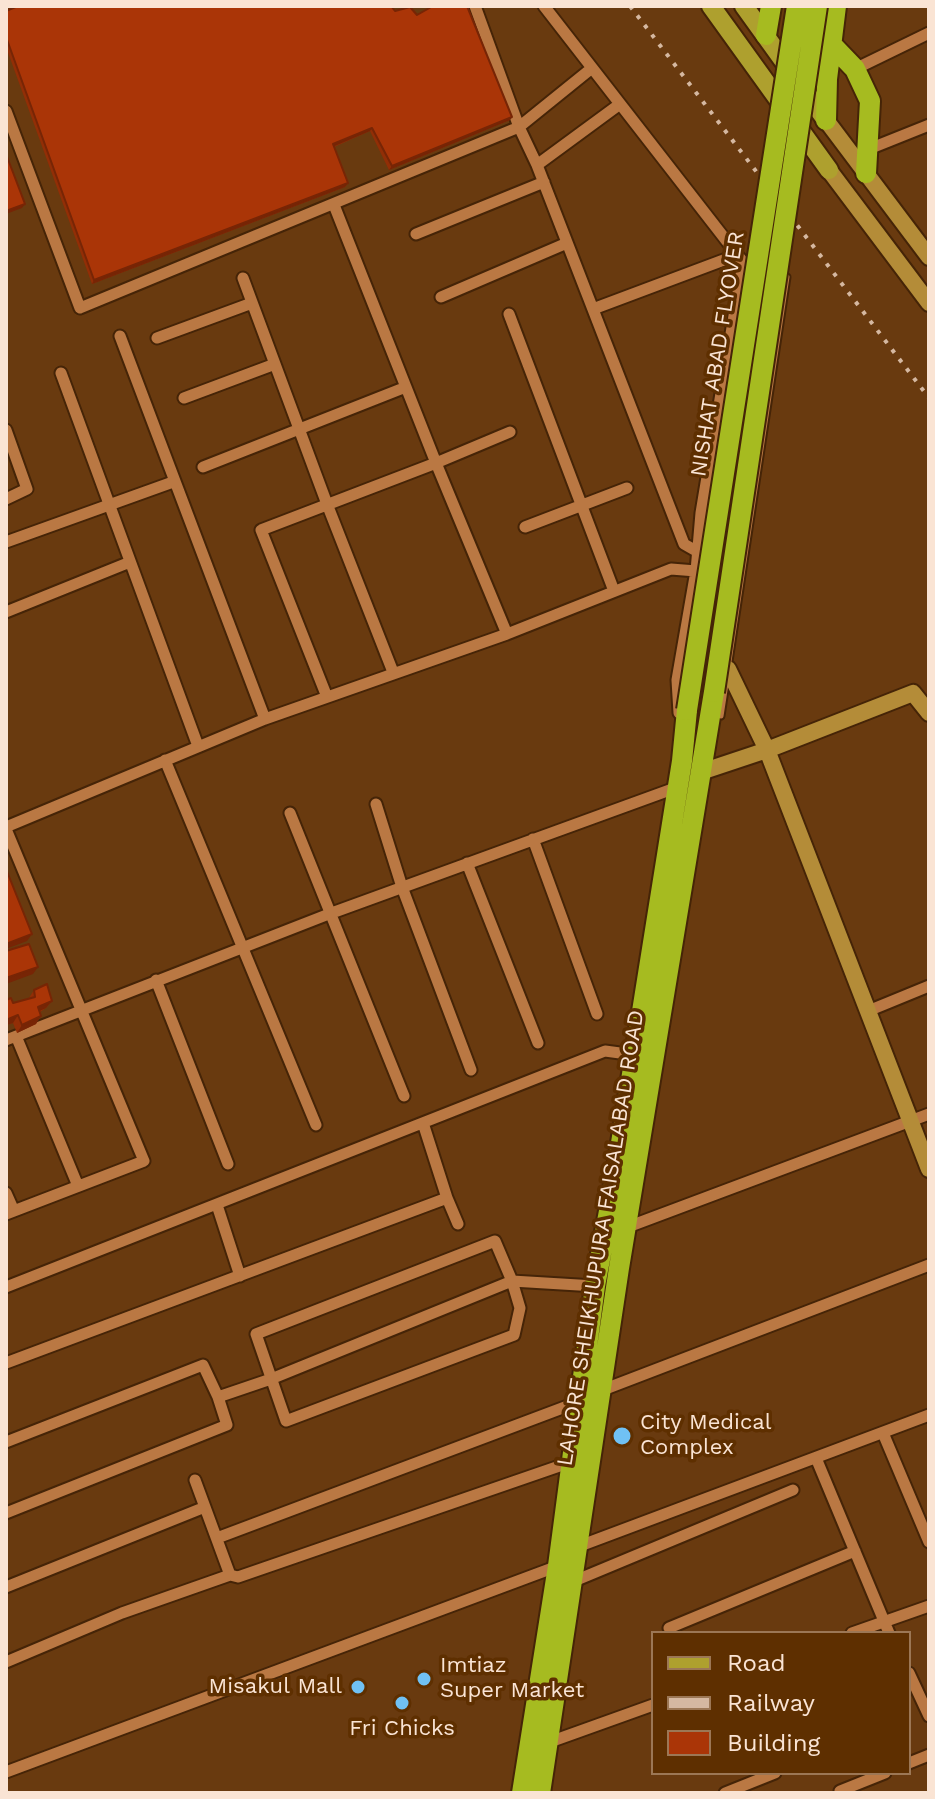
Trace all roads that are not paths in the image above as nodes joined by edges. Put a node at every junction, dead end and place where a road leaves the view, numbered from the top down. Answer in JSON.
{"nodes":[{"id":1,"x":475,"y":6,"type":"edge"},
{"id":2,"x":544,"y":6,"type":"edge"},
{"id":3,"x":711,"y":6,"type":"edge"},
{"id":4,"x":744,"y":6,"type":"edge"},
{"id":5,"x":771,"y":6,"type":"edge"},
{"id":6,"x":797,"y":6,"type":"edge"},
{"id":7,"x":817,"y":6,"type":"edge"},
{"id":8,"x":836,"y":6,"type":"edge"},
{"id":9,"x":929,"y":33,"type":"edge"},
{"id":10,"x":766,"y":35,"type":"junction"},
{"id":11,"x":832,"y":45,"type":"junction"},
{"id":12,"x":592,"y":68,"type":"junction"},
{"id":13,"x":855,"y":69,"type":"junction"},
{"id":14,"x":620,"y":104,"type":"junction"},
{"id":15,"x":6,"y":111,"type":"edge"},
{"id":16,"x":826,"y":120,"type":"junction"},
{"id":17,"x":929,"y":125,"type":"edge"},
{"id":18,"x":519,"y":127,"type":"junction"},
{"id":19,"x":869,"y":149,"type":"junction"},
{"id":20,"x":537,"y":165,"type":"junction"},
{"id":21,"x":829,"y":170,"type":"joint"},
{"id":22,"x":866,"y":173,"type":"junction"},
{"id":23,"x":544,"y":182,"type":"junction"},
{"id":24,"x":334,"y":205,"type":"junction"},
{"id":25,"x":416,"y":234,"type":"dead end"},
{"id":26,"x":567,"y":243,"type":"junction"},
{"id":27,"x":737,"y":255,"type":"junction"},
{"id":28,"x":929,"y":257,"type":"edge"},
{"id":29,"x":787,"y":277,"type":"dead end"},
{"id":30,"x":243,"y":278,"type":"dead end"},
{"id":31,"x":441,"y":297,"type":"dead end"},
{"id":32,"x":252,"y":303,"type":"junction"},
{"id":33,"x":929,"y":303,"type":"edge"},
{"id":34,"x":593,"y":309,"type":"junction"},
{"id":35,"x":509,"y":314,"type":"dead end"},
{"id":36,"x":120,"y":336,"type":"dead end"},
{"id":37,"x":157,"y":338,"type":"dead end"},
{"id":38,"x":275,"y":364,"type":"junction"},
{"id":39,"x":61,"y":373,"type":"dead end"},
{"id":40,"x":406,"y":387,"type":"junction"},
{"id":41,"x":184,"y":398,"type":"dead end"},
{"id":42,"x":299,"y":429,"type":"junction"},
{"id":43,"x":6,"y":430,"type":"edge"},
{"id":44,"x":510,"y":432,"type":"dead end"},
{"id":45,"x":436,"y":463,"type":"junction"},
{"id":46,"x":203,"y":467,"type":"dead end"},
{"id":47,"x":173,"y":482,"type":"junction"},
{"id":48,"x":627,"y":488,"type":"dead end"},
{"id":49,"x":6,"y":499,"type":"edge"},
{"id":50,"x":327,"y":504,"type":"junction"},
{"id":51,"x":109,"y":505,"type":"junction"},
{"id":52,"x":581,"y":506,"type":"junction"},
{"id":53,"x":525,"y":527,"type":"dead end"},
{"id":54,"x":6,"y":542,"type":"edge"},
{"id":55,"x":698,"y":552,"type":"junction"},
{"id":56,"x":130,"y":562,"type":"junction"},
{"id":57,"x":696,"y":571,"type":"junction"},
{"id":58,"x":614,"y":591,"type":"junction"},
{"id":59,"x":6,"y":612,"type":"edge"},
{"id":60,"x":507,"y":634,"type":"junction"},
{"id":61,"x":728,"y":669,"type":"junction"},
{"id":62,"x":393,"y":672,"type":"junction"},
{"id":63,"x":327,"y":697,"type":"junction"},
{"id":64,"x":687,"y":710,"type":"joint"},
{"id":65,"x":929,"y":713,"type":"edge"},
{"id":66,"x":721,"y":716,"type":"dead end"},
{"id":67,"x":265,"y":719,"type":"junction"},
{"id":68,"x":198,"y":746,"type":"junction"},
{"id":69,"x":767,"y":750,"type":"junction"},
{"id":70,"x":165,"y":760,"type":"junction"},
{"id":71,"x":682,"y":761,"type":"junction"},
{"id":72,"x":701,"y":772,"type":"junction"},
{"id":73,"x":678,"y":787,"type":"junction"},
{"id":74,"x":376,"y":804,"type":"dead end"},
{"id":75,"x":290,"y":813,"type":"dead end"},
{"id":76,"x":6,"y":828,"type":"edge"},
{"id":77,"x":533,"y":839,"type":"junction"},
{"id":78,"x":467,"y":863,"type":"junction"},
{"id":79,"x":402,"y":887,"type":"junction"},
{"id":80,"x":329,"y":914,"type":"junction"},
{"id":81,"x":242,"y":947,"type":"junction"},
{"id":82,"x":156,"y":980,"type":"junction"},
{"id":83,"x":929,"y":986,"type":"edge"},
{"id":84,"x":80,"y":1011,"type":"junction"},
{"id":85,"x":868,"y":1011,"type":"junction"},
{"id":86,"x":597,"y":1014,"type":"dead end"},
{"id":87,"x":11,"y":1038,"type":"edge"},
{"id":88,"x":538,"y":1043,"type":"dead end"},
{"id":89,"x":635,"y":1055,"type":"junction"},
{"id":90,"x":471,"y":1070,"type":"dead end"},
{"id":91,"x":404,"y":1096,"type":"dead end"},
{"id":92,"x":929,"y":1114,"type":"edge"},
{"id":93,"x":910,"y":1122,"type":"junction"},
{"id":94,"x":423,"y":1123,"type":"junction"},
{"id":95,"x":316,"y":1125,"type":"dead end"},
{"id":96,"x":228,"y":1164,"type":"dead end"},
{"id":97,"x":929,"y":1169,"type":"edge"},
{"id":98,"x":78,"y":1186,"type":"junction"},
{"id":99,"x":6,"y":1193,"type":"edge"},
{"id":100,"x":447,"y":1198,"type":"junction"},
{"id":101,"x":217,"y":1205,"type":"junction"},
{"id":102,"x":10,"y":1212,"type":"edge"},
{"id":103,"x":458,"y":1224,"type":"dead end"},
{"id":104,"x":625,"y":1228,"type":"junction"},
{"id":105,"x":929,"y":1265,"type":"edge"},
{"id":106,"x":240,"y":1276,"type":"junction"},
{"id":107,"x":512,"y":1281,"type":"junction"},
{"id":108,"x":595,"y":1286,"type":"junction"},
{"id":109,"x":6,"y":1287,"type":"edge"},
{"id":110,"x":6,"y":1363,"type":"edge"},
{"id":111,"x":271,"y":1379,"type":"junction"},
{"id":112,"x":600,"y":1391,"type":"junction"},
{"id":113,"x":218,"y":1397,"type":"junction"},
{"id":114,"x":581,"y":1401,"type":"junction"},
{"id":115,"x":929,"y":1415,"type":"edge"},
{"id":116,"x":883,"y":1433,"type":"junction"},
{"id":117,"x":6,"y":1442,"type":"edge"},
{"id":118,"x":816,"y":1458,"type":"junction"},
{"id":119,"x":571,"y":1462,"type":"junction"},
{"id":120,"x":195,"y":1480,"type":"dead end"},
{"id":121,"x":793,"y":1490,"type":"dead end"},
{"id":122,"x":205,"y":1507,"type":"junction"},
{"id":123,"x":6,"y":1513,"type":"edge"},
{"id":124,"x":928,"y":1537,"type":"edge"},
{"id":125,"x":217,"y":1538,"type":"junction"},
{"id":126,"x":577,"y":1547,"type":"junction"},
{"id":127,"x":855,"y":1551,"type":"junction"},
{"id":128,"x":558,"y":1566,"type":"junction"},
{"id":129,"x":230,"y":1575,"type":"junction"},
{"id":130,"x":572,"y":1582,"type":"junction"},
{"id":131,"x":6,"y":1587,"type":"edge"},
{"id":132,"x":929,"y":1606,"type":"edge"},
{"id":133,"x":887,"y":1627,"type":"edge"},
{"id":134,"x":669,"y":1628,"type":"dead end"},
{"id":135,"x":864,"y":1631,"type":"edge"},
{"id":136,"x":6,"y":1662,"type":"edge"},
{"id":137,"x":929,"y":1680,"type":"edge"},
{"id":138,"x":912,"y":1687,"type":"edge"},
{"id":139,"x":651,"y":1706,"type":"edge"},
{"id":140,"x":929,"y":1716,"type":"edge"},
{"id":141,"x":547,"y":1743,"type":"junction"},
{"id":142,"x":6,"y":1772,"type":"edge"},
{"id":143,"x":770,"y":1775,"type":"edge"},
{"id":144,"x":880,"y":1775,"type":"edge"},
{"id":145,"x":840,"y":1791,"type":"edge"},
{"id":146,"x":522,"y":1793,"type":"edge"},
{"id":147,"x":540,"y":1793,"type":"edge"},
{"id":148,"x":725,"y":1793,"type":"edge"}],
"edges":[{"from":1,"to":18,"type":"street"},
{"from":2,"to":12,"type":"street"},
{"from":3,"to":21,"type":"main road"},
{"from":4,"to":10,"type":"main road"},
{"from":5,"to":10,"type":"highway"},
{"from":6,"to":64,"type":"highway","name":"NISHAT ABAD FLYOVER","bridge":true},
{"from":7,"to":72,"type":"highway","name":"LAHORE SHEIKHUPURA FAISALABAD ROAD","bridge":true},
{"from":8,"to":11,"type":"highway"},
{"from":9,"to":13,"type":"street"},
{"from":10,"to":16,"type":"main road"},
{"from":11,"to":13,"type":"highway"},
{"from":11,"to":16,"type":"highway"},
{"from":12,"to":14,"type":"street"},
{"from":12,"to":18,"type":"street"},
{"from":13,"to":19,"type":"highway"},
{"from":14,"to":20,"type":"street"},
{"from":14,"to":27,"type":"street"},
{"from":15,"to":24,"type":"street"},
{"from":16,"to":22,"type":"street"},
{"from":17,"to":19,"type":"street"},
{"from":18,"to":20,"type":"street"},
{"from":18,"to":24,"type":"street"},
{"from":19,"to":22,"type":"highway"},
{"from":20,"to":23,"type":"street"},
{"from":21,"to":33,"type":"street"},
{"from":22,"to":28,"type":"street"},
{"from":23,"to":25,"type":"street"},
{"from":23,"to":26,"type":"street"},
{"from":24,"to":40,"type":"street"},
{"from":26,"to":31,"type":"street"},
{"from":26,"to":34,"type":"street"},
{"from":27,"to":34,"type":"street"},
{"from":27,"to":55,"type":"street"},
{"from":29,"to":61,"type":"lane"},
{"from":30,"to":32,"type":"street"},
{"from":32,"to":37,"type":"street"},
{"from":32,"to":38,"type":"street"},
{"from":34,"to":55,"type":"street"},
{"from":35,"to":52,"type":"street"},
{"from":36,"to":47,"type":"street"},
{"from":38,"to":41,"type":"street"},
{"from":38,"to":42,"type":"street"},
{"from":39,"to":51,"type":"street"},
{"from":40,"to":42,"type":"street"},
{"from":40,"to":45,"type":"street"},
{"from":42,"to":46,"type":"street"},
{"from":42,"to":50,"type":"street"},
{"from":43,"to":49,"type":"street"},
{"from":44,"to":45,"type":"street"},
{"from":45,"to":50,"type":"street"},
{"from":45,"to":60,"type":"street"},
{"from":47,"to":51,"type":"street"},
{"from":47,"to":67,"type":"street"},
{"from":48,"to":52,"type":"street"},
{"from":50,"to":62,"type":"street"},
{"from":50,"to":63,"type":"street"},
{"from":51,"to":54,"type":"street"},
{"from":51,"to":56,"type":"street"},
{"from":52,"to":53,"type":"street"},
{"from":52,"to":58,"type":"street"},
{"from":55,"to":57,"type":"street"},
{"from":56,"to":59,"type":"street"},
{"from":56,"to":68,"type":"street"},
{"from":57,"to":58,"type":"street"},
{"from":57,"to":71,"type":"street"},
{"from":58,"to":60,"type":"street"},
{"from":60,"to":62,"type":"street"},
{"from":61,"to":66,"type":"lane"},
{"from":61,"to":69,"type":"street"},
{"from":62,"to":63,"type":"street"},
{"from":63,"to":67,"type":"street"},
{"from":64,"to":71,"type":"highway","name":"LAHORE SHEIKHUPURA FAISALABAD ROAD"},
{"from":65,"to":69,"type":"street"},
{"from":67,"to":68,"type":"street"},
{"from":68,"to":70,"type":"street"},
{"from":69,"to":72,"type":"street"},
{"from":69,"to":85,"type":"street"},
{"from":70,"to":76,"type":"street"},
{"from":70,"to":81,"type":"street"},
{"from":71,"to":73,"type":"highway","name":"LAHORE SHEIKHUPURA FAISALABAD ROAD"},
{"from":72,"to":104,"type":"highway","name":"LAHORE SHEIKHUPURA FAISALABAD ROAD"},
{"from":73,"to":77,"type":"street"},
{"from":73,"to":89,"type":"highway","name":"LAHORE SHEIKHUPURA FAISALABAD ROAD"},
{"from":74,"to":79,"type":"street"},
{"from":75,"to":80,"type":"street"},
{"from":76,"to":84,"type":"street"},
{"from":77,"to":78,"type":"street"},
{"from":77,"to":86,"type":"street"},
{"from":78,"to":79,"type":"street"},
{"from":78,"to":88,"type":"street"},
{"from":79,"to":80,"type":"street"},
{"from":79,"to":90,"type":"street"},
{"from":80,"to":81,"type":"street"},
{"from":80,"to":91,"type":"street"},
{"from":81,"to":82,"type":"street"},
{"from":81,"to":95,"type":"street"},
{"from":82,"to":84,"type":"street"},
{"from":82,"to":96,"type":"street"},
{"from":83,"to":85,"type":"street"},
{"from":84,"to":87,"type":"street"},
{"from":84,"to":98,"type":"street"},
{"from":85,"to":93,"type":"street"},
{"from":87,"to":98,"type":"street"},
{"from":89,"to":94,"type":"street"},
{"from":89,"to":108,"type":"highway","name":"LAHORE SHEIKHUPURA FAISALABAD ROAD"},
{"from":92,"to":93,"type":"street"},
{"from":93,"to":97,"type":"street"},
{"from":93,"to":104,"type":"street"},
{"from":94,"to":100,"type":"street"},
{"from":94,"to":101,"type":"street"},
{"from":98,"to":102,"type":"street"},
{"from":99,"to":102,"type":"street"},
{"from":100,"to":103,"type":"street"},
{"from":100,"to":106,"type":"street"},
{"from":101,"to":106,"type":"street"},
{"from":101,"to":109,"type":"street"},
{"from":104,"to":112,"type":"highway","name":"LAHORE SHEIKHUPURA FAISALABAD ROAD"},
{"from":105,"to":112,"type":"street"},
{"from":106,"to":110,"type":"street"},
{"from":107,"to":108,"type":"street"},
{"from":107,"to":111,"type":"street"},
{"from":107,"to":111,"type":"street"},
{"from":107,"to":111,"type":"street"},
{"from":108,"to":114,"type":"highway","name":"LAHORE SHEIKHUPURA FAISALABAD ROAD"},
{"from":111,"to":113,"type":"street"},
{"from":112,"to":126,"type":"highway","name":"LAHORE SHEIKHUPURA FAISALABAD ROAD"},
{"from":113,"to":117,"type":"street"},
{"from":113,"to":123,"type":"street"},
{"from":114,"to":119,"type":"highway","name":"LAHORE SHEIKHUPURA FAISALABAD ROAD"},
{"from":114,"to":125,"type":"street"},
{"from":115,"to":116,"type":"street"},
{"from":116,"to":118,"type":"street"},
{"from":116,"to":124,"type":"street"},
{"from":118,"to":126,"type":"street"},
{"from":118,"to":127,"type":"street"},
{"from":119,"to":128,"type":"highway","name":"LAHORE SHEIKHUPURA FAISALABAD ROAD"},
{"from":119,"to":129,"type":"street"},
{"from":120,"to":122,"type":"street"},
{"from":121,"to":130,"type":"street"},
{"from":122,"to":125,"type":"street"},
{"from":122,"to":131,"type":"street"},
{"from":125,"to":129,"type":"street"},
{"from":126,"to":130,"type":"highway","name":"LAHORE SHEIKHUPURA FAISALABAD ROAD"},
{"from":127,"to":133,"type":"street"},
{"from":127,"to":134,"type":"street"},
{"from":128,"to":142,"type":"street"},
{"from":128,"to":146,"type":"highway","name":"LAHORE SHEIKHUPURA FAISALABAD ROAD"},
{"from":129,"to":136,"type":"street"},
{"from":130,"to":141,"type":"highway","name":"LAHORE SHEIKHUPURA FAISALABAD ROAD"},
{"from":132,"to":133,"type":"street"},
{"from":133,"to":135,"type":"street"},
{"from":137,"to":138,"type":"street"},
{"from":138,"to":140,"type":"street"},
{"from":139,"to":141,"type":"street"},
{"from":141,"to":147,"type":"highway","name":"LAHORE SHEIKHUPURA FAISALABAD ROAD"},
{"from":143,"to":148,"type":"street"},
{"from":144,"to":145,"type":"street"}]}
